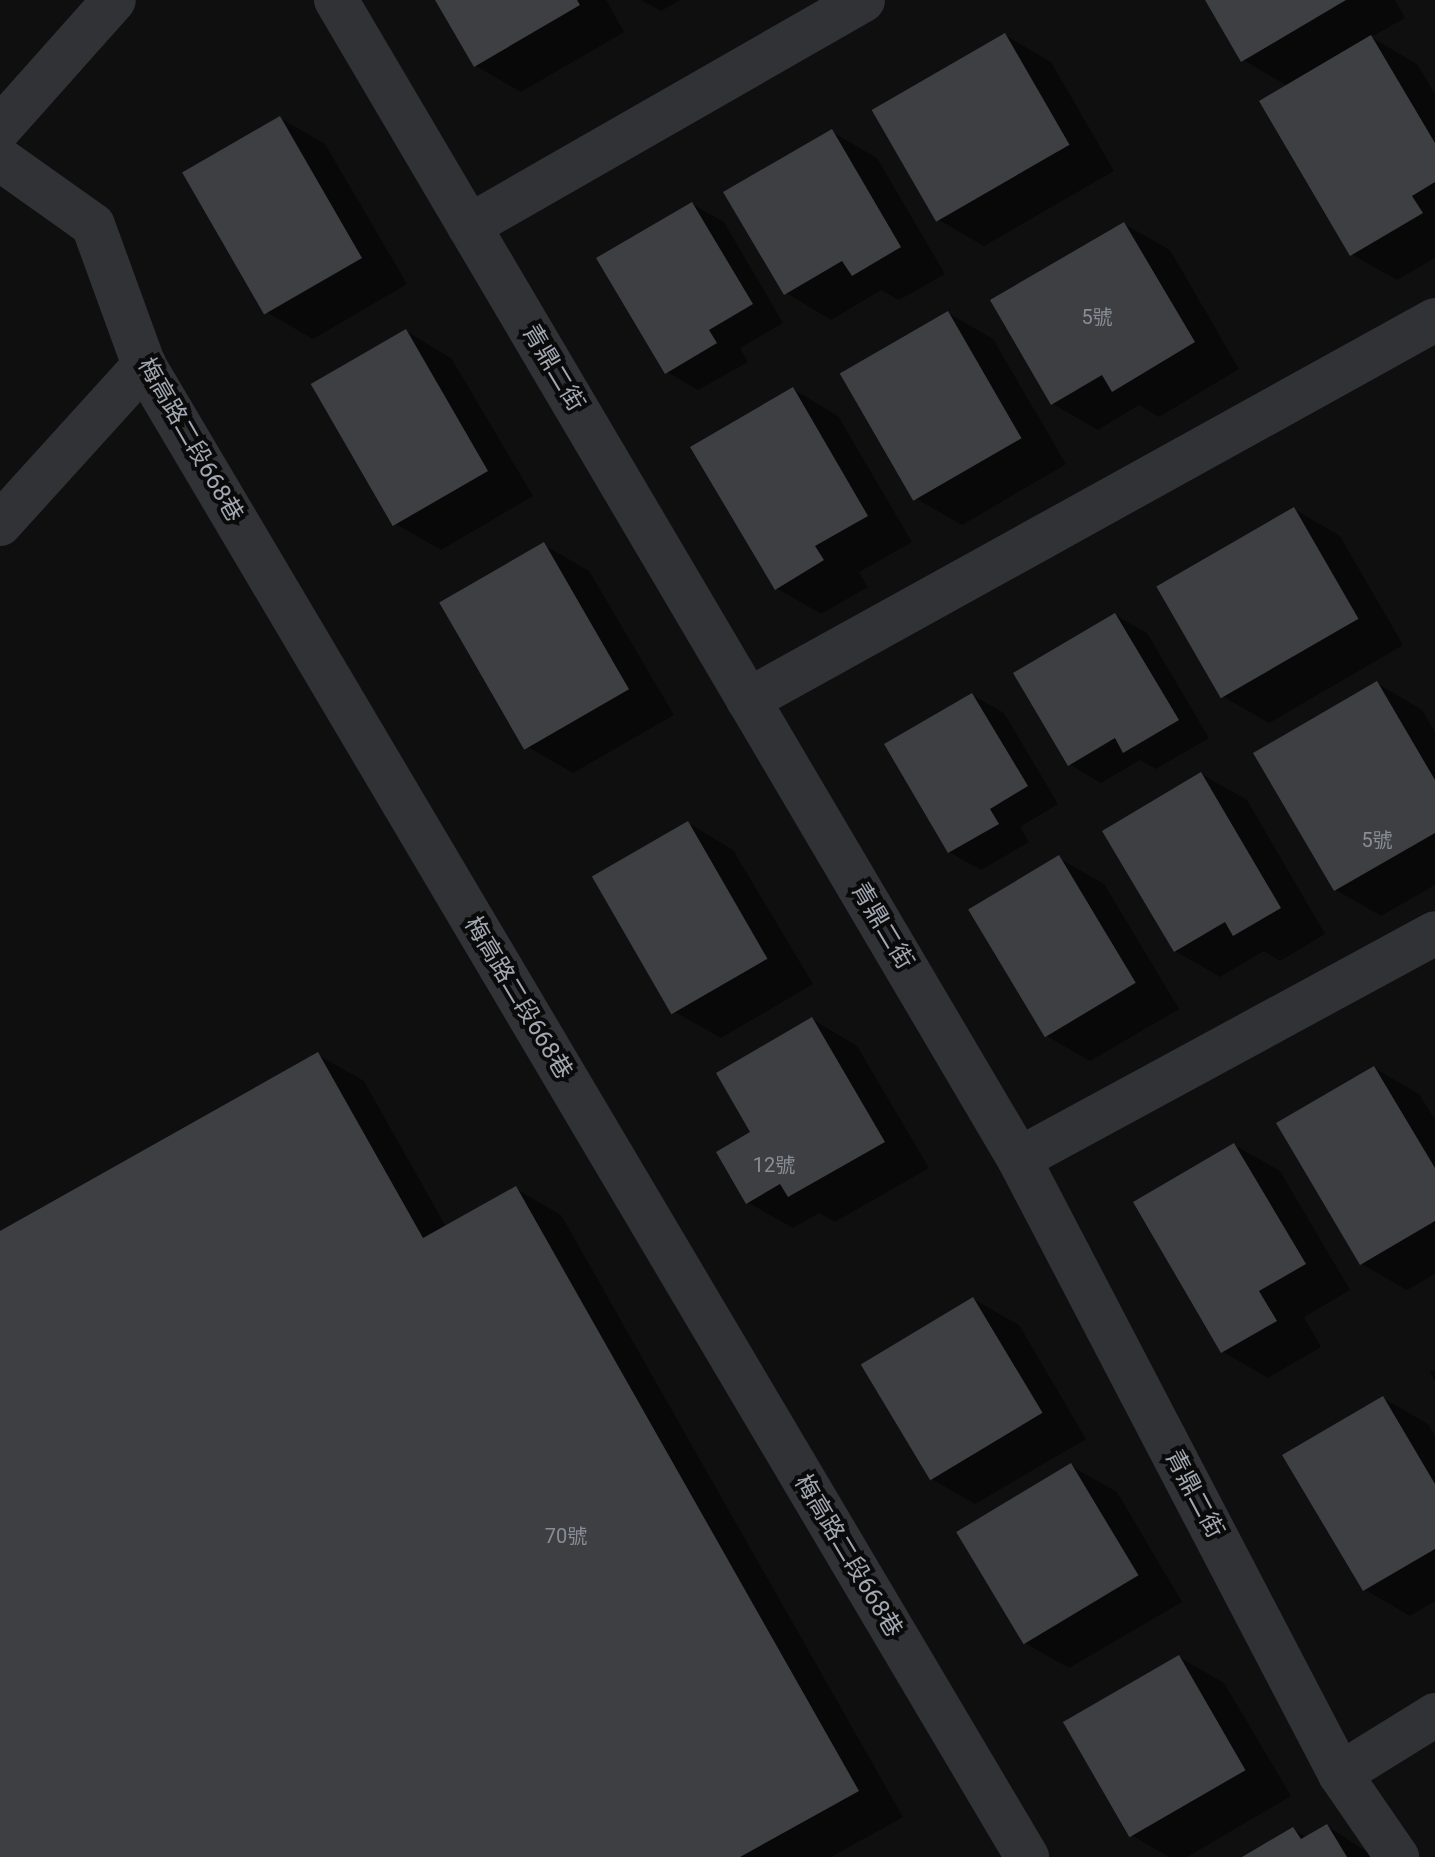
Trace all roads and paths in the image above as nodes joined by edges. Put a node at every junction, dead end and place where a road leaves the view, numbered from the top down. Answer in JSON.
{"nodes":[{"id":1,"x":114,"y":0,"type":"edge"},
{"id":2,"x":336,"y":0,"type":"edge"},
{"id":3,"x":863,"y":0,"type":"edge"},
{"id":4,"x":0,"y":128,"type":"edge"},
{"id":5,"x":0,"y":159,"type":"edge"},
{"id":6,"x":469,"y":226,"type":"junction"},
{"id":7,"x":1435,"y":320,"type":"edge"},
{"id":8,"x":144,"y":365,"type":"junction"},
{"id":9,"x":0,"y":524,"type":"edge"},
{"id":10,"x":748,"y":700,"type":"junction"},
{"id":11,"x":1435,"y":933,"type":"edge"},
{"id":12,"x":1019,"y":1159,"type":"junction"},
{"id":13,"x":1435,"y":1715,"type":"edge"},
{"id":14,"x":1340,"y":1774,"type":"junction"},
{"id":15,"x":1027,"y":1857,"type":"edge"},
{"id":16,"x":1397,"y":1857,"type":"edge"}],
"edges":[{"from":1,"to":4,"type":"street"},
{"from":2,"to":6,"type":"street","name":"青鼎二街"},
{"from":3,"to":6,"type":"street"},
{"from":5,"to":8,"type":"street","name":"梅高路二段668巷"},
{"from":6,"to":10,"type":"street","name":"青鼎二街"},
{"from":7,"to":10,"type":"street"},
{"from":8,"to":9,"type":"street"},
{"from":8,"to":15,"type":"street","name":"梅高路二段668巷"},
{"from":10,"to":12,"type":"street","name":"青鼎二街"},
{"from":11,"to":12,"type":"street"},
{"from":12,"to":14,"type":"street","name":"青鼎二街"},
{"from":13,"to":14,"type":"street"},
{"from":14,"to":16,"type":"street","name":"青鼎二街"}]}
